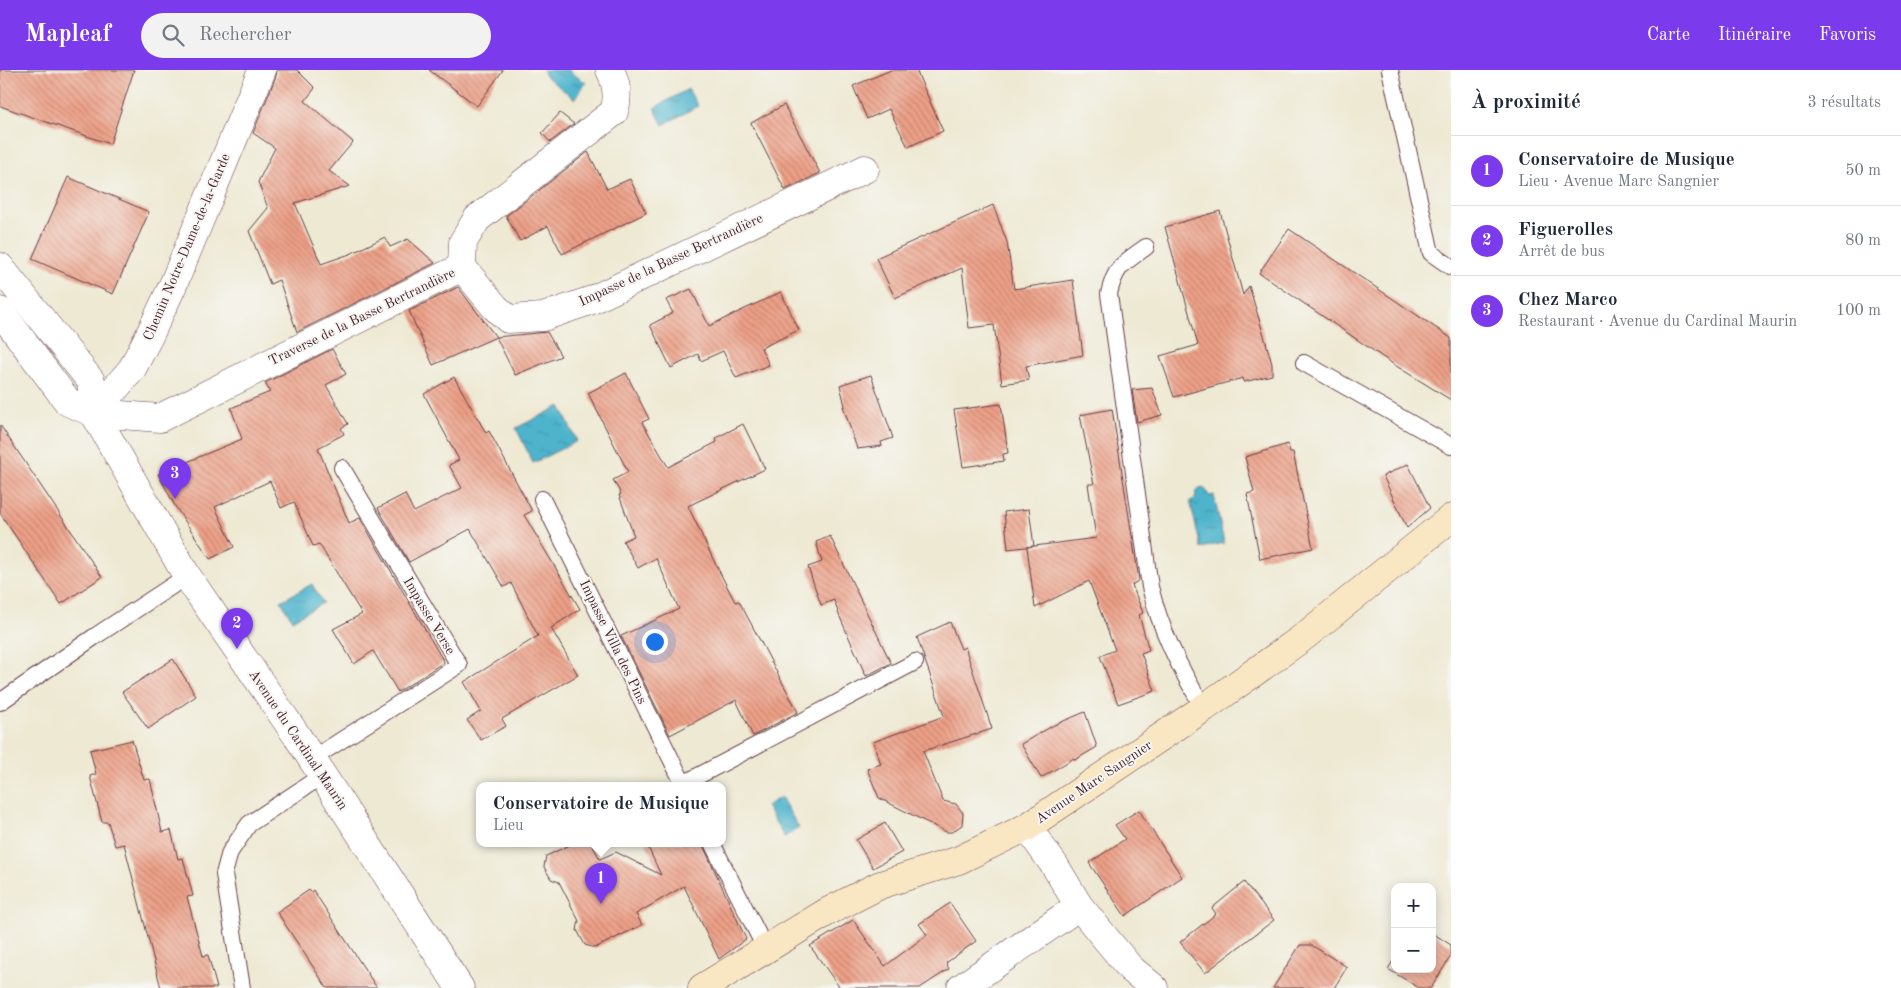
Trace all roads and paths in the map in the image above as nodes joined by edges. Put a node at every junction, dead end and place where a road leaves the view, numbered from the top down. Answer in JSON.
{"nodes":[{"id":1,"x":262,"y":70,"type":"edge"},
{"id":2,"x":610,"y":70,"type":"edge"},
{"id":3,"x":1390,"y":70,"type":"edge"},
{"id":4,"x":865,"y":168,"type":"dead end"},
{"id":5,"x":1146,"y":247,"type":"dead end"},
{"id":6,"x":1451,"y":266,"type":"edge"},
{"id":7,"x":0,"y":267,"type":"edge"},
{"id":8,"x":462,"y":267,"type":"junction"},
{"id":9,"x":0,"y":311,"type":"edge"},
{"id":10,"x":1304,"y":363,"type":"dead end"},
{"id":11,"x":94,"y":413,"type":"junction"},
{"id":12,"x":1451,"y":446,"type":"edge"},
{"id":13,"x":342,"y":468,"type":"dead end"},
{"id":14,"x":542,"y":499,"type":"dead end"},
{"id":15,"x":1451,"y":518,"type":"edge"},
{"id":16,"x":187,"y":576,"type":"junction"},
{"id":17,"x":915,"y":662,"type":"dead end"},
{"id":18,"x":0,"y":702,"type":"edge"},
{"id":19,"x":1204,"y":708,"type":"junction"},
{"id":20,"x":317,"y":767,"type":"junction"},
{"id":21,"x":682,"y":782,"type":"edge"},
{"id":22,"x":689,"y":782,"type":"edge"},
{"id":23,"x":1026,"y":828,"type":"junction"},
{"id":24,"x":714,"y":847,"type":"edge"},
{"id":25,"x":1079,"y":906,"type":"junction"},
{"id":26,"x":766,"y":950,"type":"junction"},
{"id":27,"x":242,"y":988,"type":"edge"},
{"id":28,"x":460,"y":988,"type":"edge"},
{"id":29,"x":702,"y":988,"type":"edge"},
{"id":30,"x":962,"y":988,"type":"edge"},
{"id":31,"x":1154,"y":988,"type":"edge"}],
"edges":[{"from":1,"to":11,"type":"street","name":"Chemin Notre-Dame-de-la-Garde"},
{"from":2,"to":8,"type":"street","name":"Traverse de la Basse Bertrandière"},
{"from":3,"to":6,"type":"lane"},
{"from":4,"to":8,"type":"street","name":"Impasse de la Basse Bertrandière"},
{"from":5,"to":19,"type":"lane"},
{"from":7,"to":11,"type":"street"},
{"from":8,"to":11,"type":"street","name":"Traverse de la Basse Bertrandière"},
{"from":9,"to":11,"type":"street","name":"Traverse de la Basse Bertrandière"},
{"from":10,"to":12,"type":"lane"},
{"from":11,"to":16,"type":"street","name":"Avenue du Cardinal Maurin"},
{"from":13,"to":20,"type":"lane","name":"Impasse Verse"},
{"from":14,"to":21,"type":"lane","name":"Impasse Villa des Pins"},
{"from":15,"to":19,"type":"street","name":"Avenue Marc Sangnier"},
{"from":16,"to":18,"type":"lane"},
{"from":16,"to":20,"type":"street","name":"Avenue du Cardinal Maurin"},
{"from":17,"to":22,"type":"lane","name":"Impasse Villa des Pins"},
{"from":19,"to":23,"type":"street","name":"Avenue Marc Sangnier"},
{"from":20,"to":27,"type":"lane"},
{"from":20,"to":28,"type":"street","name":"Avenue du Cardinal Maurin"},
{"from":23,"to":25,"type":"street"},
{"from":23,"to":26,"type":"street","name":"Avenue Marc Sangnier"},
{"from":24,"to":26,"type":"lane"},
{"from":25,"to":30,"type":"street"},
{"from":25,"to":31,"type":"street"},
{"from":26,"to":29,"type":"street","name":"Avenue Marc Sangnier"}]}
